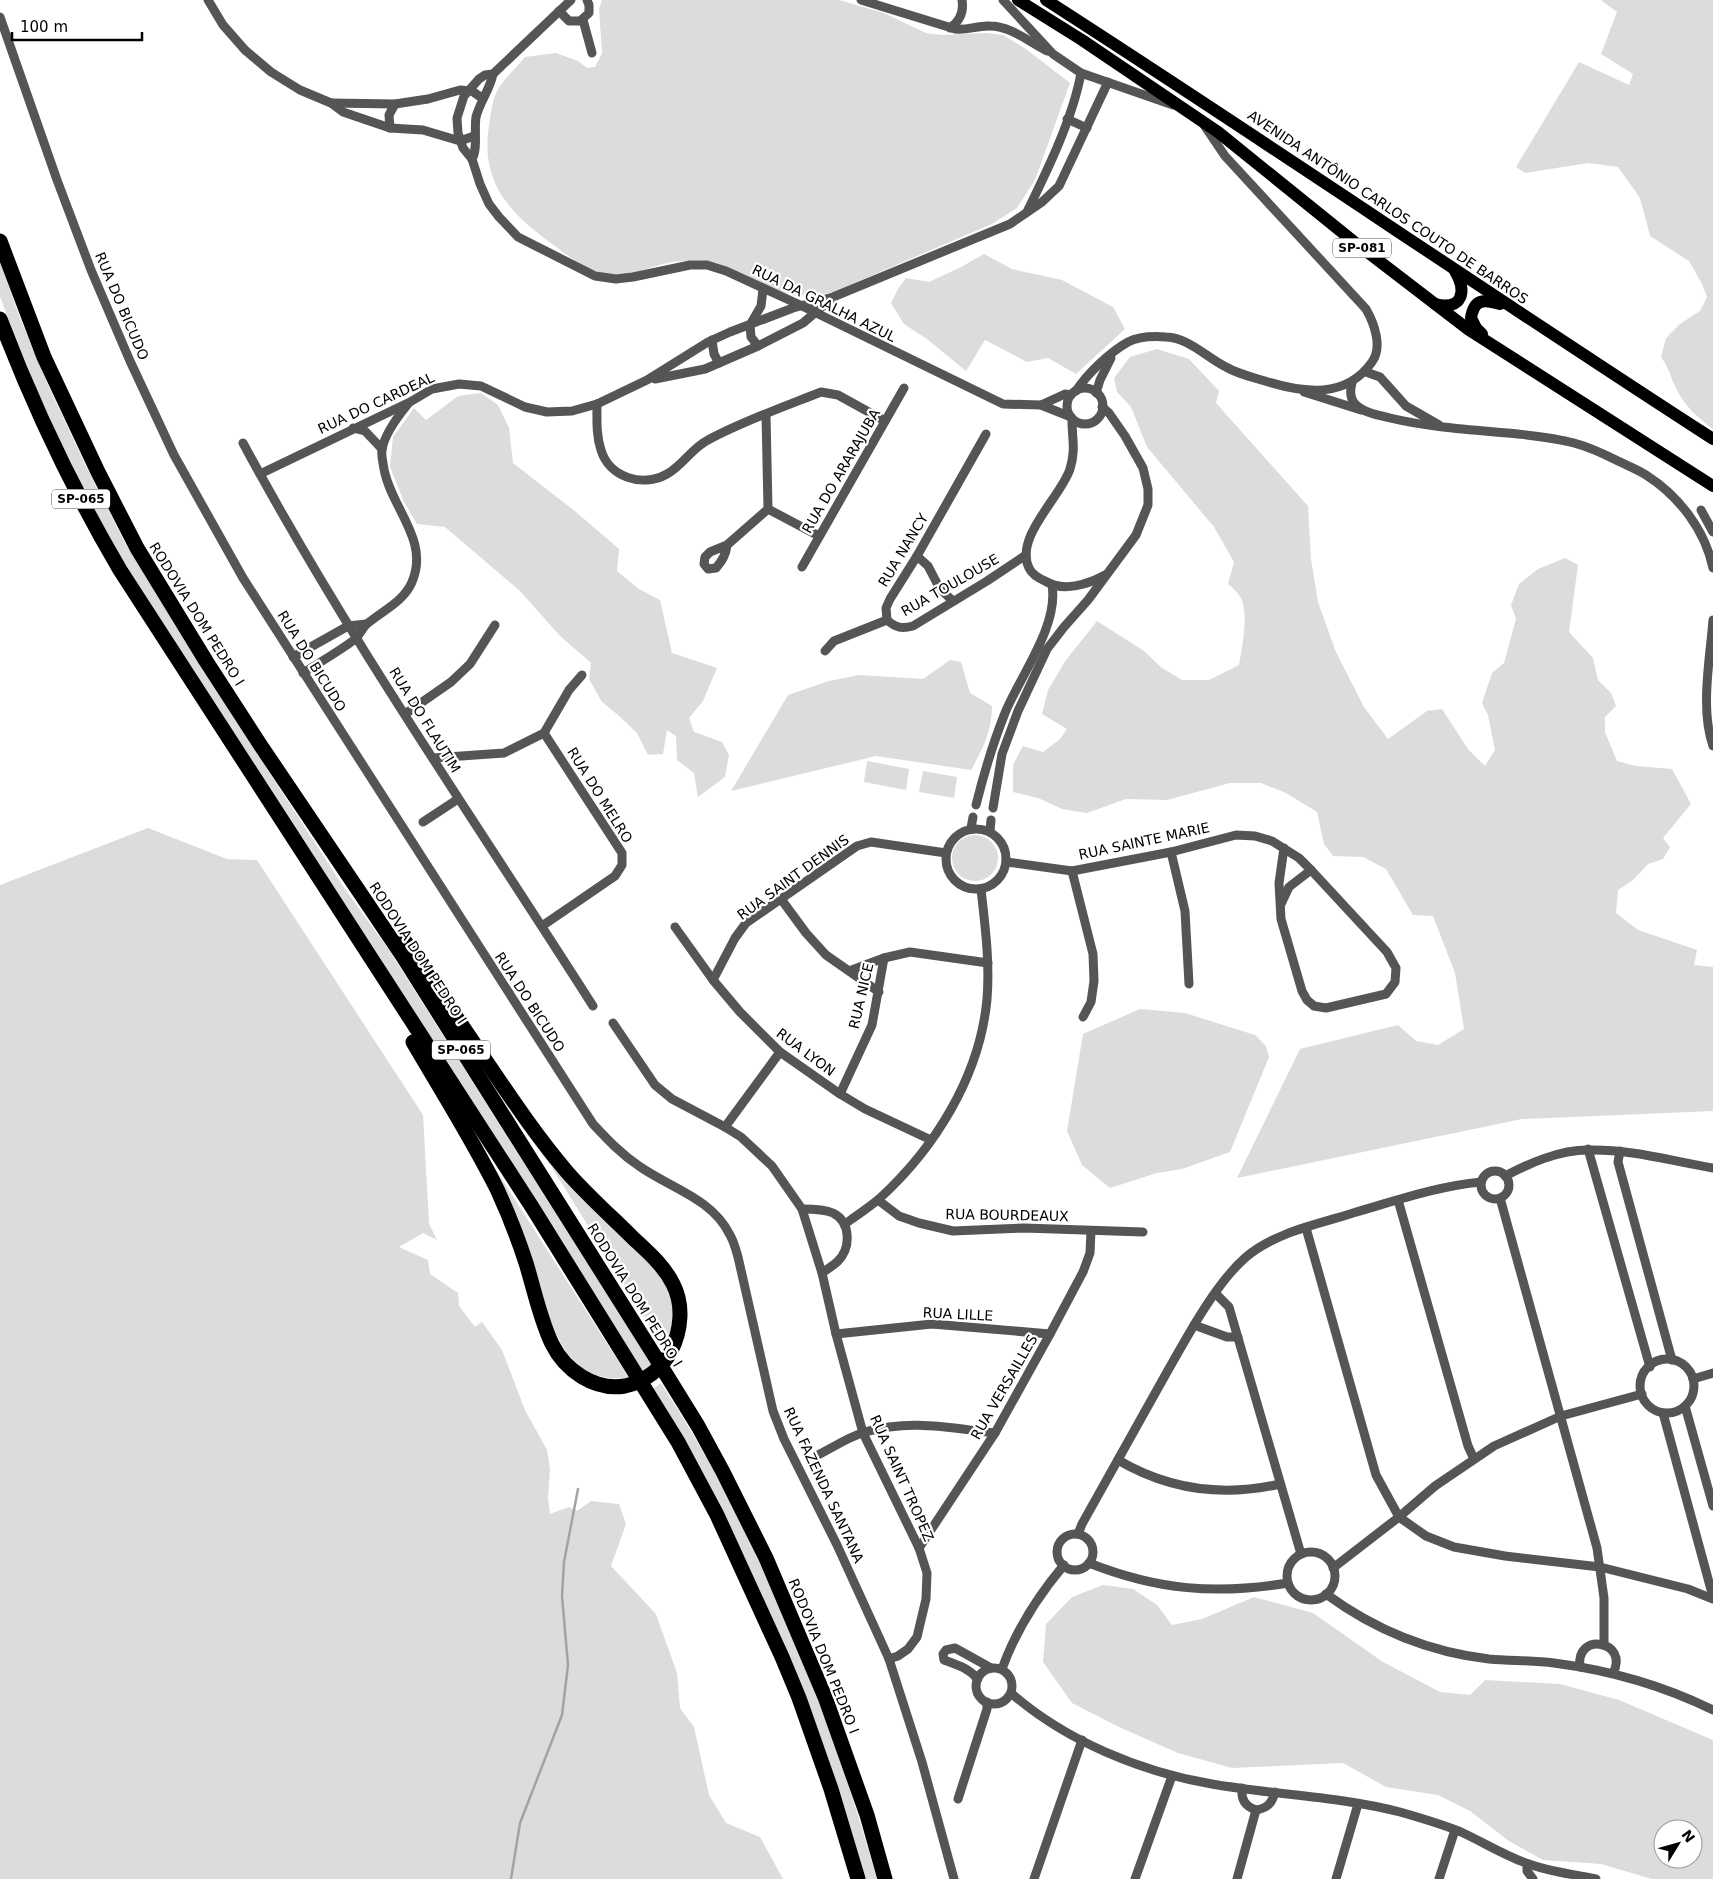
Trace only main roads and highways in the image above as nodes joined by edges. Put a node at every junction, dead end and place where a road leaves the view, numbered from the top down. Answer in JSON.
{"nodes":[{"id":1,"x":1018,"y":0,"type":"edge"},
{"id":2,"x":1046,"y":0,"type":"edge"},
{"id":3,"x":1062,"y":5,"type":"edge"},
{"id":4,"x":0,"y":240,"type":"edge"},
{"id":5,"x":1455,"y":270,"type":"junction"},
{"id":6,"x":1435,"y":304,"type":"junction"},
{"id":7,"x":1516,"y":310,"type":"junction"},
{"id":8,"x":0,"y":319,"type":"edge"},
{"id":9,"x":1496,"y":348,"type":"junction"},
{"id":10,"x":1713,"y":439,"type":"edge"},
{"id":11,"x":1707,"y":479,"type":"edge"},
{"id":12,"x":1713,"y":486,"type":"edge"},
{"id":13,"x":312,"y":822,"type":"junction"},
{"id":14,"x":336,"y":905,"type":"junction"},
{"id":15,"x":858,"y":1879,"type":"edge"},
{"id":16,"x":886,"y":1879,"type":"edge"}],
"edges":[{"from":1,"to":6,"type":"main road","number":"SP-081"},
{"from":2,"to":3,"type":"main road","name":"AVENIDA ANTÔNIO CARLOS COUTO DE BARROS","number":"SP-081"},
{"from":3,"to":5,"type":"main road","name":"AVENIDA ANTÔNIO CARLOS COUTO DE BARROS","number":"SP-081"},
{"from":4,"to":13,"type":"highway","name":"RODOVIA DOM PEDRO I","number":"SP-065"},
{"from":5,"to":6,"type":"main road"},
{"from":5,"to":7,"type":"main road","name":"AVENIDA ANTÔNIO CARLOS COUTO DE BARROS","number":"SP-081"},
{"from":6,"to":9,"type":"main road","number":"SP-081"},
{"from":7,"to":9,"type":"main road"},
{"from":7,"to":10,"type":"main road","name":"AVENIDA ANTÔNIO CARLOS COUTO DE BARROS","number":"SP-081"},
{"from":8,"to":14,"type":"highway","number":"SP-065"},
{"from":9,"to":11,"type":"main road","number":"SP-081"},
{"from":11,"to":12,"type":"main road","number":"SP-081"},
{"from":13,"to":14,"type":"highway"},
{"from":13,"to":16,"type":"highway","name":"RODOVIA DOM PEDRO I","number":"SP-065"},
{"from":14,"to":15,"type":"highway","number":"SP-065"}]}
